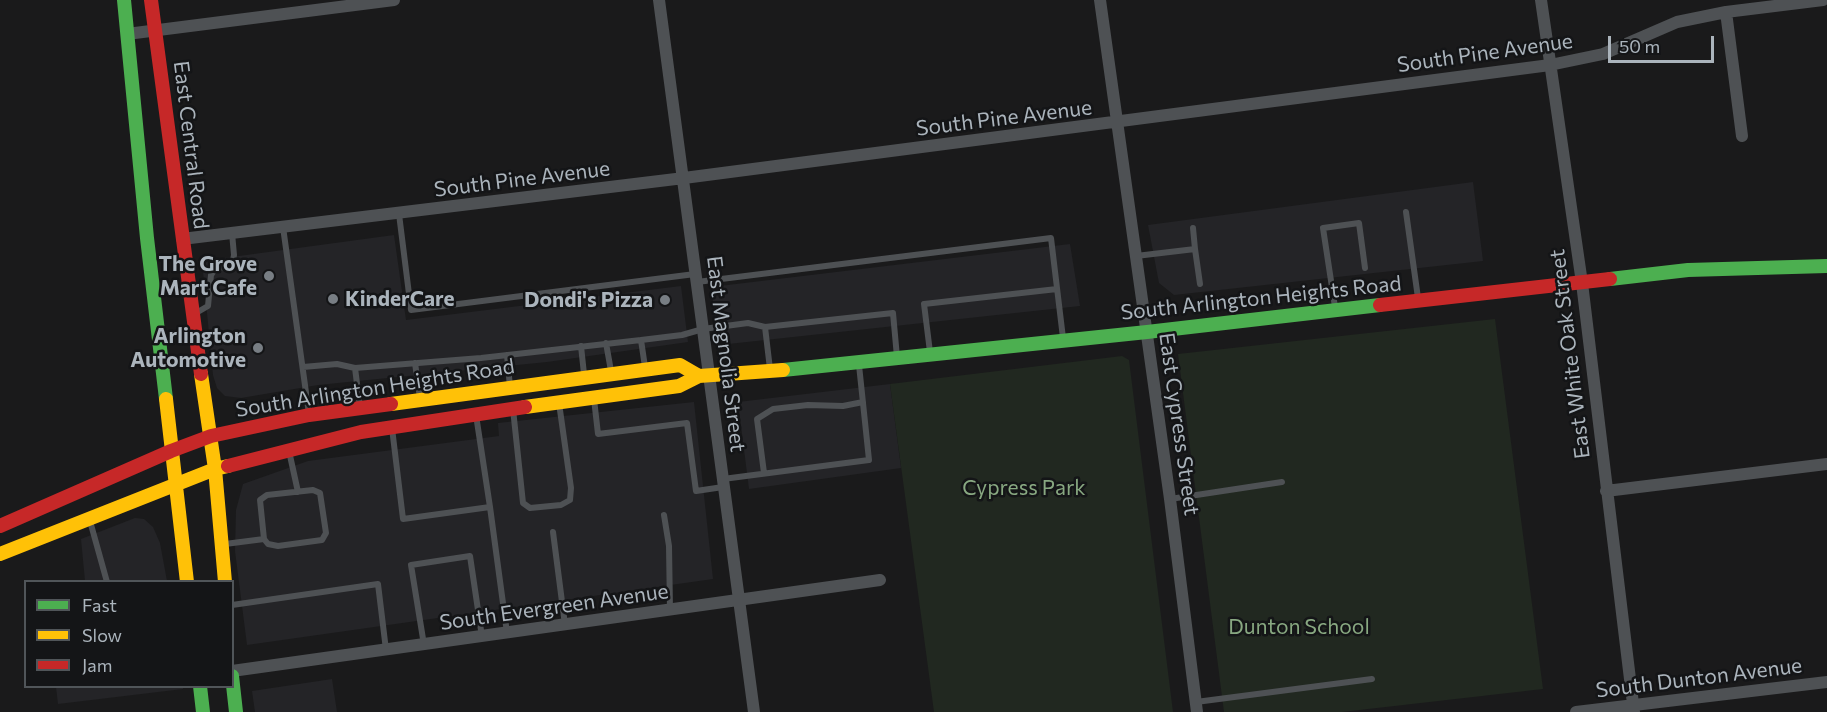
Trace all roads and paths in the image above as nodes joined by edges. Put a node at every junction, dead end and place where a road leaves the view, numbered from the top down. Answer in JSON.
{"nodes":[{"id":1,"x":124,"y":0,"type":"edge"},
{"id":2,"x":151,"y":0,"type":"edge"},
{"id":3,"x":394,"y":0,"type":"edge"},
{"id":4,"x":659,"y":0,"type":"edge"},
{"id":5,"x":1100,"y":0,"type":"edge"},
{"id":6,"x":1541,"y":0,"type":"edge"},
{"id":7,"x":1823,"y":0,"type":"edge"},
{"id":8,"x":1726,"y":12,"type":"junction"},
{"id":9,"x":155,"y":30,"type":"junction"},
{"id":10,"x":127,"y":34,"type":"junction"},
{"id":11,"x":1550,"y":65,"type":"junction"},
{"id":12,"x":1117,"y":123,"type":"junction"},
{"id":13,"x":1742,"y":136,"type":"dead end"},
{"id":14,"x":684,"y":178,"type":"junction"},
{"id":15,"x":1406,"y":212,"type":"dead end"},
{"id":16,"x":399,"y":214,"type":"junction"},
{"id":17,"x":283,"y":227,"type":"junction"},
{"id":18,"x":1193,"y":228,"type":"dead end"},
{"id":19,"x":232,"y":233,"type":"junction"},
{"id":20,"x":182,"y":239,"type":"junction"},
{"id":21,"x":1196,"y":249,"type":"junction"},
{"id":22,"x":1136,"y":256,"type":"junction"},
{"id":23,"x":1827,"y":266,"type":"edge"},
{"id":24,"x":1365,"y":267,"type":"dead end"},
{"id":25,"x":696,"y":278,"type":"junction"},
{"id":26,"x":1582,"y":283,"type":"junction"},
{"id":27,"x":1200,"y":284,"type":"dead end"},
{"id":28,"x":1057,"y":289,"type":"junction"},
{"id":29,"x":1419,"y":301,"type":"junction"},
{"id":30,"x":1335,"y":310,"type":"junction"},
{"id":31,"x":193,"y":315,"type":"junction"},
{"id":32,"x":765,"y":327,"type":"junction"},
{"id":33,"x":703,"y":329,"type":"junction"},
{"id":34,"x":1147,"y":332,"type":"junction"},
{"id":35,"x":641,"y":340,"type":"junction"},
{"id":36,"x":1063,"y":340,"type":"junction"},
{"id":37,"x":606,"y":344,"type":"junction"},
{"id":38,"x":581,"y":346,"type":"junction"},
{"id":39,"x":930,"y":354,"type":"junction"},
{"id":40,"x":507,"y":355,"type":"junction"},
{"id":41,"x":897,"y":358,"type":"junction"},
{"id":42,"x":859,"y":362,"type":"junction"},
{"id":43,"x":415,"y":363,"type":"junction"},
{"id":44,"x":303,"y":367,"type":"junction"},
{"id":45,"x":355,"y":368,"type":"junction"},
{"id":46,"x":645,"y":370,"type":"junction"},
{"id":47,"x":770,"y":371,"type":"junction"},
{"id":48,"x":612,"y":375,"type":"junction"},
{"id":49,"x":704,"y":376,"type":"junction"},
{"id":50,"x":585,"y":378,"type":"junction"},
{"id":51,"x":510,"y":387,"type":"junction"},
{"id":52,"x":593,"y":396,"type":"junction"},
{"id":53,"x":420,"y":399,"type":"junction"},
{"id":54,"x":559,"y":401,"type":"junction"},
{"id":55,"x":863,"y":402,"type":"junction"},
{"id":56,"x":360,"y":407,"type":"junction"},
{"id":57,"x":513,"y":409,"type":"junction"},
{"id":58,"x":476,"y":414,"type":"junction"},
{"id":59,"x":309,"y":415,"type":"junction"},
{"id":60,"x":392,"y":427,"type":"junction"},
{"id":61,"x":210,"y":436,"type":"junction"},
{"id":62,"x":289,"y":450,"type":"junction"},
{"id":63,"x":171,"y":451,"type":"junction"},
{"id":64,"x":1827,"y":464,"type":"edge"},
{"id":65,"x":215,"y":469,"type":"junction"},
{"id":66,"x":764,"y":473,"type":"junction"},
{"id":67,"x":723,"y":483,"type":"junction"},
{"id":68,"x":1282,"y":483,"type":"dead end"},
{"id":69,"x":176,"y":484,"type":"junction"},
{"id":70,"x":1606,"y":491,"type":"junction"},
{"id":71,"x":298,"y":492,"type":"junction"},
{"id":72,"x":1170,"y":499,"type":"junction"},
{"id":73,"x":490,"y":507,"type":"junction"},
{"id":74,"x":664,"y":515,"type":"dead end"},
{"id":75,"x":90,"y":518,"type":"junction"},
{"id":76,"x":0,"y":526,"type":"edge"},
{"id":77,"x":554,"y":532,"type":"dead end"},
{"id":78,"x":264,"y":539,"type":"junction"},
{"id":79,"x":221,"y":544,"type":"junction"},
{"id":80,"x":0,"y":554,"type":"edge"},
{"id":81,"x":106,"y":580,"type":"edge"},
{"id":82,"x":186,"y":580,"type":"edge"},
{"id":83,"x":225,"y":580,"type":"edge"},
{"id":84,"x":880,"y":580,"type":"dead end"},
{"id":85,"x":739,"y":601,"type":"junction"},
{"id":86,"x":234,"y":605,"type":"edge"},
{"id":87,"x":670,"y":610,"type":"junction"},
{"id":88,"x":565,"y":625,"type":"junction"},
{"id":89,"x":507,"y":633,"type":"junction"},
{"id":90,"x":482,"y":637,"type":"junction"},
{"id":91,"x":424,"y":645,"type":"junction"},
{"id":92,"x":386,"y":651,"type":"junction"},
{"id":93,"x":234,"y":671,"type":"edge"},
{"id":94,"x":1372,"y":679,"type":"dead end"},
{"id":95,"x":1827,"y":682,"type":"edge"},
{"id":96,"x":200,"y":688,"type":"edge"},
{"id":97,"x":233,"y":688,"type":"edge"},
{"id":98,"x":1196,"y":707,"type":"edge"},
{"id":99,"x":1634,"y":708,"type":"edge"},
{"id":100,"x":203,"y":712,"type":"edge"},
{"id":101,"x":236,"y":712,"type":"edge"},
{"id":102,"x":754,"y":712,"type":"edge"},
{"id":103,"x":1576,"y":712,"type":"edge"}],
"edges":[{"from":1,"to":10,"type":"main road"},
{"from":2,"to":9,"type":"main road","name":"East Central Road"},
{"from":3,"to":9,"type":"street"},
{"from":4,"to":14,"type":"street","name":"East Magnolia Street"},
{"from":5,"to":12,"type":"street","name":"East Cypress Street"},
{"from":6,"to":11,"type":"street","name":"East White Oak Street"},
{"from":7,"to":8,"type":"street","name":"South Pine Avenue"},
{"from":8,"to":11,"type":"street","name":"South Pine Avenue"},
{"from":8,"to":13,"type":"street"},
{"from":9,"to":10,"type":"street"},
{"from":9,"to":20,"type":"main road","name":"East Central Road"},
{"from":10,"to":63,"type":"main road"},
{"from":11,"to":12,"type":"street","name":"South Pine Avenue"},
{"from":11,"to":26,"type":"street","name":"East White Oak Street"},
{"from":12,"to":14,"type":"street","name":"South Pine Avenue"},
{"from":12,"to":22,"type":"street","name":"East Cypress Street"},
{"from":14,"to":16,"type":"street","name":"South Pine Avenue"},
{"from":14,"to":25,"type":"street","name":"East Magnolia Street"},
{"from":15,"to":29,"type":"lane"},
{"from":16,"to":17,"type":"street","name":"South Pine Avenue"},
{"from":16,"to":25,"type":"lane"},
{"from":17,"to":19,"type":"street","name":"South Pine Avenue"},
{"from":17,"to":44,"type":"lane"},
{"from":18,"to":21,"type":"lane"},
{"from":19,"to":20,"type":"street","name":"South Pine Avenue"},
{"from":19,"to":31,"type":"lane"},
{"from":20,"to":31,"type":"main road","name":"East Central Road"},
{"from":21,"to":22,"type":"lane"},
{"from":21,"to":27,"type":"lane"},
{"from":22,"to":34,"type":"street","name":"East Cypress Street"},
{"from":23,"to":26,"type":"main road","name":"South Arlington Heights Road"},
{"from":24,"to":30,"type":"lane"},
{"from":25,"to":28,"type":"lane"},
{"from":25,"to":33,"type":"street","name":"East Magnolia Street"},
{"from":26,"to":29,"type":"main road","name":"South Arlington Heights Road"},
{"from":26,"to":70,"type":"street","name":"East White Oak Street"},
{"from":28,"to":36,"type":"lane"},
{"from":28,"to":39,"type":"lane"},
{"from":29,"to":30,"type":"main road","name":"South Arlington Heights Road"},
{"from":30,"to":34,"type":"main road","name":"South Arlington Heights Road"},
{"from":31,"to":61,"type":"main road","name":"East Central Road"},
{"from":32,"to":33,"type":"lane"},
{"from":32,"to":41,"type":"lane"},
{"from":32,"to":47,"type":"lane"},
{"from":33,"to":35,"type":"lane"},
{"from":33,"to":49,"type":"street","name":"East Magnolia Street"},
{"from":34,"to":36,"type":"main road","name":"South Arlington Heights Road"},
{"from":34,"to":72,"type":"street","name":"East Cypress Street"},
{"from":35,"to":37,"type":"lane"},
{"from":35,"to":46,"type":"lane"},
{"from":36,"to":39,"type":"main road","name":"South Arlington Heights Road"},
{"from":37,"to":38,"type":"lane"},
{"from":37,"to":48,"type":"lane"},
{"from":38,"to":40,"type":"lane"},
{"from":38,"to":50,"type":"lane"},
{"from":39,"to":41,"type":"main road","name":"South Arlington Heights Road"},
{"from":40,"to":43,"type":"lane"},
{"from":40,"to":51,"type":"lane"},
{"from":41,"to":42,"type":"main road","name":"South Arlington Heights Road"},
{"from":42,"to":47,"type":"main road","name":"South Arlington Heights Road"},
{"from":42,"to":55,"type":"lane"},
{"from":43,"to":45,"type":"lane"},
{"from":43,"to":53,"type":"lane"},
{"from":44,"to":45,"type":"lane"},
{"from":44,"to":59,"type":"lane"},
{"from":45,"to":56,"type":"lane"},
{"from":46,"to":48,"type":"main road","name":"South Arlington Heights Road"},
{"from":46,"to":49,"type":"main road","name":"South Arlington Heights Road"},
{"from":47,"to":49,"type":"main road","name":"South Arlington Heights Road"},
{"from":48,"to":50,"type":"main road","name":"South Arlington Heights Road"},
{"from":49,"to":52,"type":"main road","name":"South Arlington Heights Road"},
{"from":49,"to":67,"type":"street","name":"East Magnolia Street"},
{"from":50,"to":51,"type":"main road","name":"South Arlington Heights Road"},
{"from":51,"to":53,"type":"main road","name":"South Arlington Heights Road"},
{"from":52,"to":54,"type":"main road","name":"South Arlington Heights Road"},
{"from":52,"to":67,"type":"lane"},
{"from":53,"to":56,"type":"main road","name":"South Arlington Heights Road"},
{"from":54,"to":57,"type":"main road","name":"South Arlington Heights Road"},
{"from":54,"to":57,"type":"lane"},
{"from":55,"to":66,"type":"lane"},
{"from":55,"to":66,"type":"lane"},
{"from":56,"to":59,"type":"main road","name":"South Arlington Heights Road"},
{"from":57,"to":58,"type":"main road","name":"South Arlington Heights Road"},
{"from":58,"to":60,"type":"main road","name":"South Arlington Heights Road"},
{"from":58,"to":73,"type":"lane"},
{"from":59,"to":61,"type":"main road","name":"South Arlington Heights Road"},
{"from":60,"to":62,"type":"main road","name":"South Arlington Heights Road"},
{"from":60,"to":73,"type":"lane"},
{"from":61,"to":63,"type":"main road","name":"South Arlington Heights Road"},
{"from":61,"to":65,"type":"main road","name":"East Central Road"},
{"from":62,"to":65,"type":"main road","name":"South Arlington Heights Road"},
{"from":62,"to":71,"type":"lane"},
{"from":63,"to":69,"type":"main road"},
{"from":63,"to":76,"type":"main road","name":"South Arlington Heights Road"},
{"from":64,"to":70,"type":"street"},
{"from":65,"to":69,"type":"main road","name":"South Arlington Heights Road"},
{"from":65,"to":79,"type":"main road","name":"East Central Road"},
{"from":66,"to":67,"type":"lane"},
{"from":67,"to":85,"type":"street","name":"East Magnolia Street"},
{"from":68,"to":72,"type":"lane"},
{"from":69,"to":75,"type":"main road","name":"South Arlington Heights Road"},
{"from":69,"to":82,"type":"main road"},
{"from":70,"to":99,"type":"street","name":"East White Oak Street"},
{"from":71,"to":78,"type":"lane"},
{"from":71,"to":78,"type":"lane"},
{"from":72,"to":98,"type":"street","name":"East Cypress Street"},
{"from":73,"to":89,"type":"lane"},
{"from":74,"to":87,"type":"lane"},
{"from":75,"to":80,"type":"main road","name":"South Arlington Heights Road"},
{"from":75,"to":81,"type":"lane"},
{"from":77,"to":88,"type":"lane"},
{"from":78,"to":79,"type":"lane"},
{"from":79,"to":83,"type":"main road","name":"East Central Road"},
{"from":84,"to":85,"type":"street","name":"South Evergreen Avenue"},
{"from":85,"to":87,"type":"street","name":"South Evergreen Avenue"},
{"from":85,"to":102,"type":"street","name":"East Magnolia Street"},
{"from":86,"to":92,"type":"lane"},
{"from":87,"to":88,"type":"street","name":"South Evergreen Avenue"},
{"from":88,"to":89,"type":"street","name":"South Evergreen Avenue"},
{"from":89,"to":90,"type":"street","name":"South Evergreen Avenue"},
{"from":90,"to":91,"type":"street","name":"South Evergreen Avenue"},
{"from":90,"to":91,"type":"lane"},
{"from":91,"to":92,"type":"street","name":"South Evergreen Avenue"},
{"from":92,"to":93,"type":"street","name":"South Evergreen Avenue"},
{"from":94,"to":98,"type":"lane"},
{"from":95,"to":99,"type":"street","name":"South Dunton Avenue"},
{"from":96,"to":100,"type":"main road"},
{"from":97,"to":101,"type":"main road"},
{"from":99,"to":103,"type":"street","name":"South Dunton Avenue"}]}
